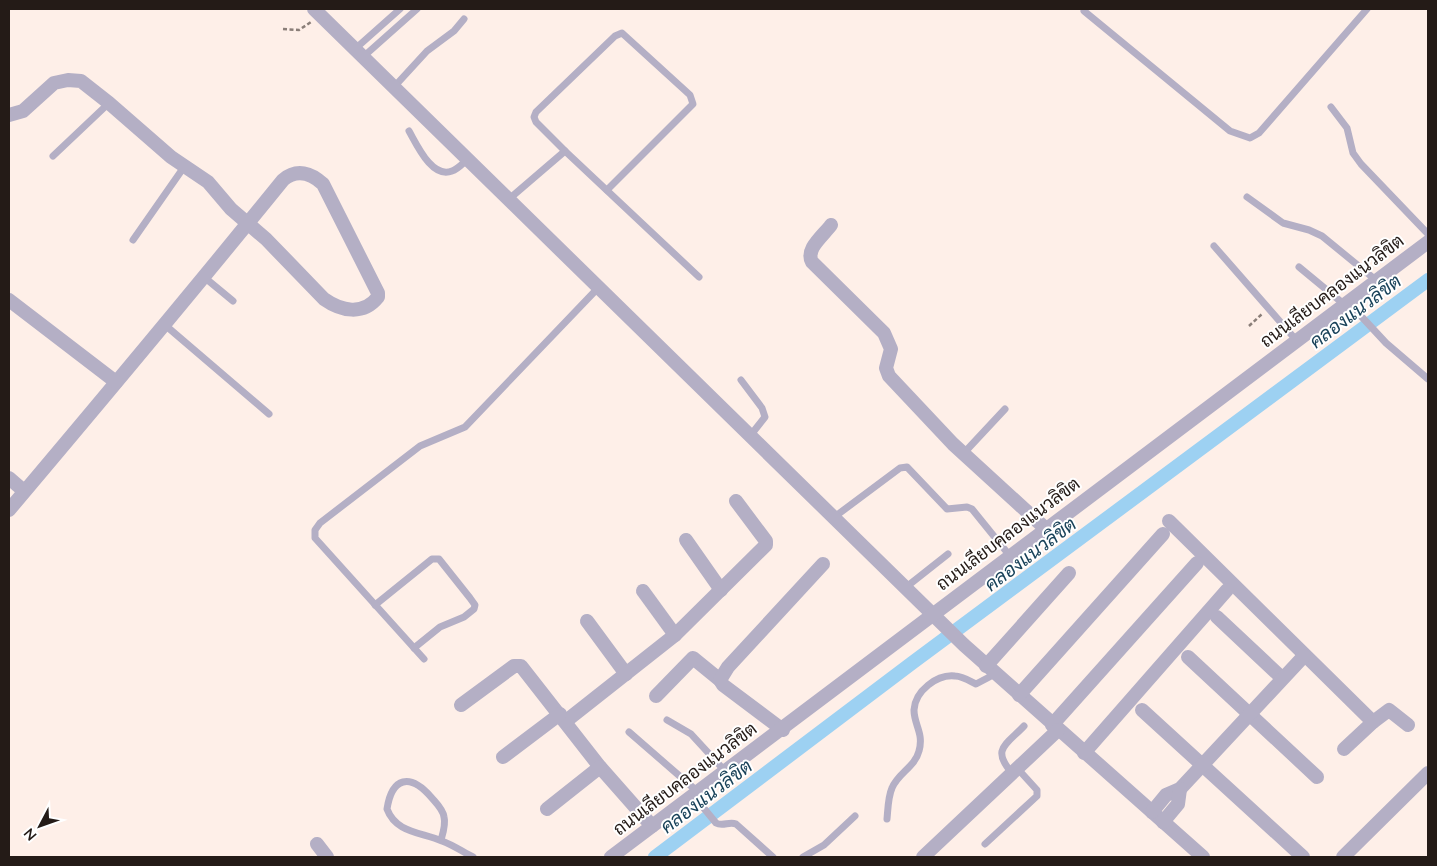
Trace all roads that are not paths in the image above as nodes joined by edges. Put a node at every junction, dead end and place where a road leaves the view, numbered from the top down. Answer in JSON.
{"nodes":[{"id":1,"x":400,"y":9,"type":"edge"},
{"id":2,"x":417,"y":9,"type":"edge"},
{"id":3,"x":1368,"y":9,"type":"edge"},
{"id":4,"x":1084,"y":11,"type":"dead end"},
{"id":5,"x":317,"y":12,"type":"edge"},
{"id":6,"x":464,"y":19,"type":"dead end"},
{"id":7,"x":359,"y":53,"type":"junction"},
{"id":8,"x":394,"y":87,"type":"junction"},
{"id":9,"x":109,"y":103,"type":"junction"},
{"id":10,"x":1331,"y":107,"type":"dead end"},
{"id":11,"x":9,"y":115,"type":"edge"},
{"id":12,"x":409,"y":131,"type":"dead end"},
{"id":13,"x":565,"y":151,"type":"junction"},
{"id":14,"x":53,"y":156,"type":"dead end"},
{"id":15,"x":468,"y":159,"type":"junction"},
{"id":16,"x":184,"y":167,"type":"junction"},
{"id":17,"x":607,"y":190,"type":"junction"},
{"id":18,"x":1248,"y":198,"type":"dead end"},
{"id":19,"x":509,"y":199,"type":"junction"},
{"id":20,"x":248,"y":224,"type":"junction"},
{"id":21,"x":831,"y":226,"type":"dead end"},
{"id":22,"x":1428,"y":234,"type":"edge"},
{"id":23,"x":133,"y":240,"type":"dead end"},
{"id":24,"x":1428,"y":242,"type":"edge"},
{"id":25,"x":1214,"y":246,"type":"dead end"},
{"id":26,"x":1299,"y":266,"type":"dead end"},
{"id":27,"x":699,"y":277,"type":"dead end"},
{"id":28,"x":204,"y":278,"type":"junction"},
{"id":29,"x":1377,"y":281,"type":"junction"},
{"id":30,"x":598,"y":288,"type":"junction"},
{"id":31,"x":9,"y":300,"type":"edge"},
{"id":32,"x":233,"y":301,"type":"dead end"},
{"id":33,"x":1349,"y":306,"type":"junction"},
{"id":34,"x":165,"y":325,"type":"junction"},
{"id":35,"x":1297,"y":341,"type":"junction"},
{"id":36,"x":1428,"y":379,"type":"edge"},
{"id":37,"x":741,"y":380,"type":"dead end"},
{"id":38,"x":116,"y":382,"type":"junction"},
{"id":39,"x":1005,"y":409,"type":"dead end"},
{"id":40,"x":269,"y":414,"type":"dead end"},
{"id":41,"x":750,"y":437,"type":"junction"},
{"id":42,"x":963,"y":454,"type":"junction"},
{"id":43,"x":9,"y":478,"type":"edge"},
{"id":44,"x":24,"y":491,"type":"junction"},
{"id":45,"x":736,"y":501,"type":"dead end"},
{"id":46,"x":9,"y":510,"type":"edge"},
{"id":47,"x":832,"y":518,"type":"junction"},
{"id":48,"x":1046,"y":529,"type":"junction"},
{"id":49,"x":686,"y":540,"type":"dead end"},
{"id":50,"x":948,"y":554,"type":"dead end"},
{"id":51,"x":1010,"y":556,"type":"junction"},
{"id":52,"x":1198,"y":563,"type":"dead end"},
{"id":53,"x":822,"y":564,"type":"dead end"},
{"id":54,"x":1069,"y":573,"type":"dead end"},
{"id":55,"x":905,"y":588,"type":"junction"},
{"id":56,"x":721,"y":590,"type":"junction"},
{"id":57,"x":1227,"y":590,"type":"dead end"},
{"id":58,"x":643,"y":591,"type":"dead end"},
{"id":59,"x":375,"y":605,"type":"junction"},
{"id":60,"x":932,"y":614,"type":"junction"},
{"id":61,"x":1217,"y":618,"type":"dead end"},
{"id":62,"x":587,"y":621,"type":"dead end"},
{"id":63,"x":676,"y":635,"type":"junction"},
{"id":64,"x":414,"y":648,"type":"junction"},
{"id":65,"x":1304,"y":656,"type":"junction"},
{"id":66,"x":1188,"y":657,"type":"dead end"},
{"id":67,"x":424,"y":659,"type":"dead end"},
{"id":68,"x":991,"y":670,"type":"junction"},
{"id":69,"x":626,"y":674,"type":"junction"},
{"id":70,"x":1282,"y":678,"type":"junction"},
{"id":71,"x":720,"y":680,"type":"junction"},
{"id":72,"x":1019,"y":695,"type":"junction"},
{"id":73,"x":656,"y":696,"type":"dead end"},
{"id":74,"x":461,"y":705,"type":"dead end"},
{"id":75,"x":1142,"y":710,"type":"dead end"},
{"id":76,"x":1248,"y":713,"type":"junction"},
{"id":77,"x":563,"y":718,"type":"junction"},
{"id":78,"x":667,"y":720,"type":"dead end"},
{"id":79,"x":1373,"y":722,"type":"junction"},
{"id":80,"x":1408,"y":725,"type":"dead end"},
{"id":81,"x":1024,"y":726,"type":"dead end"},
{"id":82,"x":1055,"y":728,"type":"junction"},
{"id":83,"x":783,"y":730,"type":"junction"},
{"id":84,"x":629,"y":732,"type":"dead end"},
{"id":85,"x":1344,"y":749,"type":"dead end"},
{"id":86,"x":1084,"y":753,"type":"junction"},
{"id":87,"x":503,"y":758,"type":"dead end"},
{"id":88,"x":1202,"y":763,"type":"junction"},
{"id":89,"x":600,"y":767,"type":"junction"},
{"id":90,"x":1014,"y":770,"type":"junction"},
{"id":91,"x":725,"y":771,"type":"junction"},
{"id":92,"x":1428,"y":773,"type":"edge"},
{"id":93,"x":1317,"y":777,"type":"dead end"},
{"id":94,"x":1180,"y":789,"type":"junction"},
{"id":95,"x":697,"y":797,"type":"junction"},
{"id":96,"x":547,"y":809,"type":"dead end"},
{"id":97,"x":1152,"y":812,"type":"junction"},
{"id":98,"x":855,"y":816,"type":"dead end"},
{"id":99,"x":887,"y":819,"type":"dead end"},
{"id":100,"x":1163,"y":822,"type":"junction"},
{"id":101,"x":652,"y":826,"type":"junction"},
{"id":102,"x":441,"y":840,"type":"junction"},
{"id":103,"x":317,"y":844,"type":"dead end"},
{"id":104,"x":985,"y":844,"type":"dead end"},
{"id":105,"x":327,"y":857,"type":"edge"},
{"id":106,"x":474,"y":857,"type":"edge"},
{"id":107,"x":611,"y":857,"type":"edge"},
{"id":108,"x":773,"y":857,"type":"edge"},
{"id":109,"x":804,"y":857,"type":"edge"},
{"id":110,"x":923,"y":857,"type":"edge"},
{"id":111,"x":1203,"y":857,"type":"edge"},
{"id":112,"x":1303,"y":857,"type":"edge"},
{"id":113,"x":1343,"y":857,"type":"edge"}],
"edges":[{"from":1,"to":7,"type":"lane"},
{"from":2,"to":7,"type":"lane"},
{"from":3,"to":4,"type":"lane"},
{"from":5,"to":7,"type":"street"},
{"from":6,"to":8,"type":"lane"},
{"from":7,"to":8,"type":"street"},
{"from":8,"to":15,"type":"street"},
{"from":9,"to":11,"type":"street"},
{"from":9,"to":14,"type":"lane"},
{"from":9,"to":16,"type":"street"},
{"from":10,"to":22,"type":"lane"},
{"from":12,"to":15,"type":"lane"},
{"from":13,"to":17,"type":"lane"},
{"from":13,"to":17,"type":"lane"},
{"from":13,"to":19,"type":"lane"},
{"from":15,"to":19,"type":"street"},
{"from":16,"to":20,"type":"street"},
{"from":16,"to":23,"type":"lane"},
{"from":17,"to":27,"type":"lane"},
{"from":18,"to":29,"type":"lane"},
{"from":19,"to":30,"type":"street"},
{"from":20,"to":20,"type":"street"},
{"from":20,"to":28,"type":"street"},
{"from":21,"to":42,"type":"street"},
{"from":24,"to":29,"type":"street","name":"ถนนเลียบคลองแนวลิขิต"},
{"from":25,"to":35,"type":"lane"},
{"from":26,"to":33,"type":"lane"},
{"from":28,"to":32,"type":"lane"},
{"from":28,"to":34,"type":"street"},
{"from":29,"to":33,"type":"street","name":"ถนนเลียบคลองแนวลิขิต"},
{"from":30,"to":41,"type":"street"},
{"from":30,"to":59,"type":"lane"},
{"from":31,"to":38,"type":"street"},
{"from":33,"to":35,"type":"street","name":"ถนนเลียบคลองแนวลิขิต"},
{"from":33,"to":36,"type":"lane"},
{"from":34,"to":38,"type":"street"},
{"from":34,"to":40,"type":"lane"},
{"from":35,"to":48,"type":"street","name":"ถนนเลียบคลองแนวลิขิต"},
{"from":37,"to":41,"type":"lane"},
{"from":38,"to":44,"type":"street"},
{"from":39,"to":42,"type":"lane"},
{"from":41,"to":47,"type":"street"},
{"from":42,"to":48,"type":"street"},
{"from":43,"to":44,"type":"street"},
{"from":44,"to":46,"type":"street"},
{"from":45,"to":56,"type":"street"},
{"from":47,"to":51,"type":"lane"},
{"from":47,"to":55,"type":"street"},
{"from":48,"to":51,"type":"street","name":"ถนนเลียบคลองแนวลิขิต"},
{"from":49,"to":56,"type":"street"},
{"from":50,"to":55,"type":"lane"},
{"from":51,"to":60,"type":"street","name":"ถนนเลียบคลองแนวลิขิต"},
{"from":52,"to":82,"type":"street"},
{"from":53,"to":71,"type":"street"},
{"from":54,"to":68,"type":"street"},
{"from":55,"to":60,"type":"street"},
{"from":56,"to":63,"type":"street"},
{"from":57,"to":86,"type":"street"},
{"from":58,"to":63,"type":"street"},
{"from":59,"to":64,"type":"lane"},
{"from":59,"to":64,"type":"lane"},
{"from":60,"to":68,"type":"street"},
{"from":60,"to":83,"type":"street","name":"ถนนเลียบคลองแนวลิขิต"},
{"from":61,"to":70,"type":"street"},
{"from":62,"to":69,"type":"street"},
{"from":63,"to":69,"type":"street"},
{"from":64,"to":67,"type":"lane"},
{"from":65,"to":70,"type":"street"},
{"from":65,"to":72,"type":"street"},
{"from":65,"to":79,"type":"street"},
{"from":66,"to":76,"type":"street"},
{"from":68,"to":72,"type":"street"},
{"from":68,"to":99,"type":"lane"},
{"from":69,"to":77,"type":"street"},
{"from":70,"to":76,"type":"street"},
{"from":71,"to":73,"type":"street"},
{"from":71,"to":83,"type":"street"},
{"from":72,"to":82,"type":"street"},
{"from":74,"to":77,"type":"street"},
{"from":75,"to":88,"type":"street"},
{"from":76,"to":88,"type":"street"},
{"from":76,"to":93,"type":"street"},
{"from":77,"to":87,"type":"street"},
{"from":77,"to":89,"type":"street"},
{"from":78,"to":91,"type":"lane"},
{"from":79,"to":80,"type":"street"},
{"from":79,"to":85,"type":"street"},
{"from":81,"to":90,"type":"lane"},
{"from":82,"to":86,"type":"street"},
{"from":82,"to":90,"type":"street"},
{"from":83,"to":91,"type":"street","name":"ถนนเลียบคลองแนวลิขิต"},
{"from":84,"to":95,"type":"lane"},
{"from":86,"to":97,"type":"street"},
{"from":88,"to":94,"type":"street"},
{"from":88,"to":112,"type":"street"},
{"from":89,"to":96,"type":"street"},
{"from":89,"to":101,"type":"street"},
{"from":90,"to":104,"type":"lane"},
{"from":90,"to":110,"type":"street"},
{"from":91,"to":95,"type":"street","name":"ถนนเลียบคลองแนวลิขิต"},
{"from":92,"to":113,"type":"street"},
{"from":94,"to":97,"type":"street"},
{"from":94,"to":100,"type":"street"},
{"from":95,"to":101,"type":"street","name":"ถนนเลียบคลองแนวลิขิต"},
{"from":95,"to":108,"type":"lane"},
{"from":97,"to":100,"type":"street"},
{"from":98,"to":109,"type":"lane"},
{"from":100,"to":111,"type":"street"},
{"from":101,"to":107,"type":"street","name":"ถนนเลียบคลองแนวลิขิต"},
{"from":102,"to":102,"type":"lane"},
{"from":102,"to":106,"type":"lane"},
{"from":103,"to":105,"type":"street"}]}
